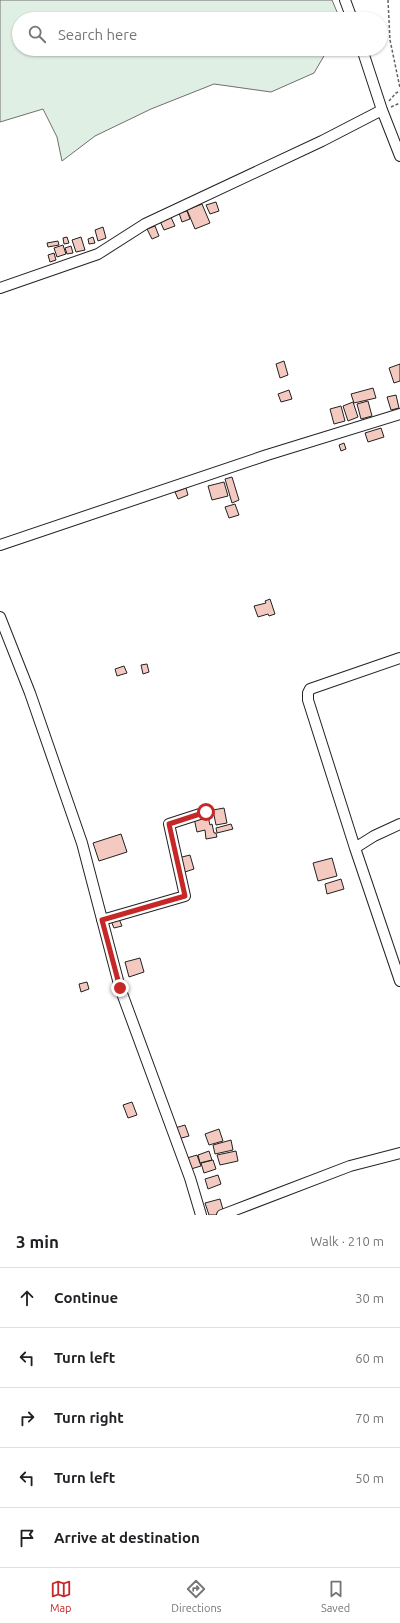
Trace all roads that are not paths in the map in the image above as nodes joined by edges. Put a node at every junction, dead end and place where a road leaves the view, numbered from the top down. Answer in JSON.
{"nodes":[{"id":1,"x":345,"y":0,"type":"edge"},
{"id":2,"x":349,"y":12,"type":"edge"},
{"id":3,"x":364,"y":56,"type":"edge"},
{"id":4,"x":382,"y":110,"type":"junction"},
{"id":5,"x":400,"y":156,"type":"edge"},
{"id":6,"x":0,"y":288,"type":"edge"},
{"id":7,"x":400,"y":414,"type":"edge"},
{"id":8,"x":0,"y":545,"type":"edge"},
{"id":9,"x":0,"y":617,"type":"edge"},
{"id":10,"x":400,"y":658,"type":"edge"},
{"id":11,"x":206,"y":812,"type":"dead end"},
{"id":12,"x":400,"y":824,"type":"edge"},
{"id":13,"x":355,"y":848,"type":"junction"},
{"id":14,"x":102,"y":920,"type":"junction"},
{"id":15,"x":400,"y":981,"type":"edge"},
{"id":16,"x":400,"y":1153,"type":"edge"},
{"id":17,"x":201,"y":1215,"type":"edge"},
{"id":18,"x":222,"y":1215,"type":"edge"}],
"edges":[{"from":1,"to":2,"type":"street"},
{"from":3,"to":4,"type":"street"},
{"from":4,"to":5,"type":"street"},
{"from":4,"to":6,"type":"street"},
{"from":7,"to":8,"type":"street"},
{"from":9,"to":14,"type":"street"},
{"from":10,"to":13,"type":"street"},
{"from":11,"to":14,"type":"street"},
{"from":12,"to":13,"type":"street"},
{"from":13,"to":15,"type":"street"},
{"from":14,"to":17,"type":"street"},
{"from":16,"to":18,"type":"street"}]}
